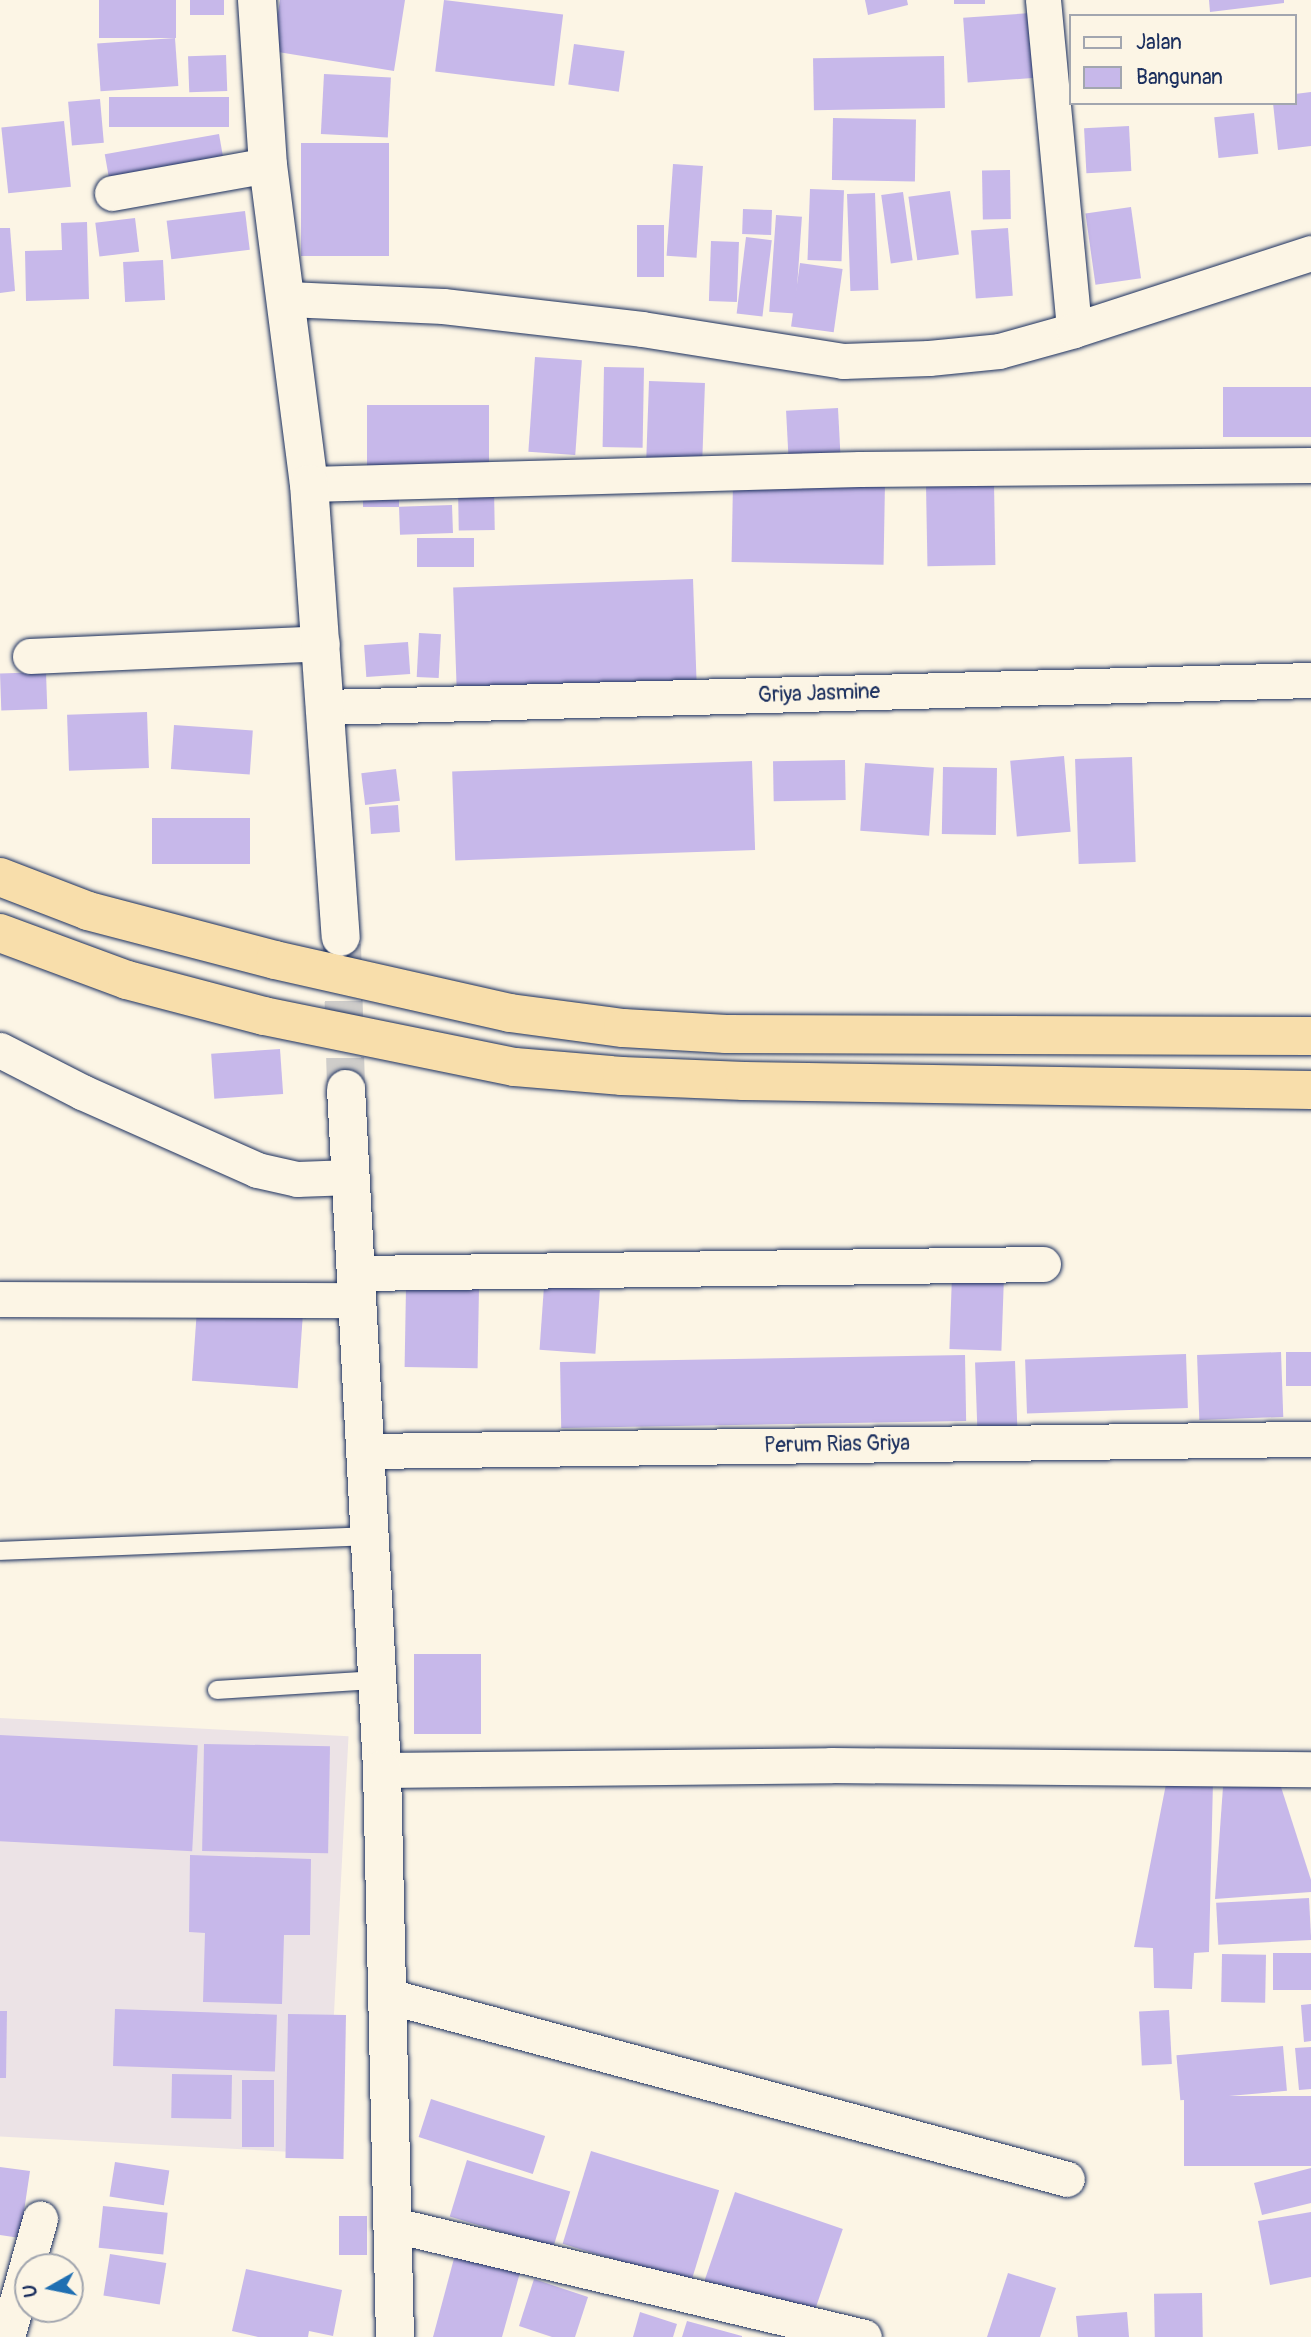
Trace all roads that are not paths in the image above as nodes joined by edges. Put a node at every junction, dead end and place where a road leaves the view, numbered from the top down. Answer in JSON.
{"nodes":[{"id":1,"x":257,"y":0,"type":"edge"},
{"id":2,"x":1042,"y":0,"type":"edge"},
{"id":3,"x":268,"y":165,"type":"junction"},
{"id":4,"x":112,"y":192,"type":"dead end"},
{"id":5,"x":1311,"y":253,"type":"edge"},
{"id":6,"x":288,"y":299,"type":"junction"},
{"id":7,"x":1074,"y":330,"type":"junction"},
{"id":8,"x":1311,"y":465,"type":"edge"},
{"id":9,"x":309,"y":484,"type":"junction"},
{"id":10,"x":322,"y":643,"type":"junction"},
{"id":11,"x":30,"y":656,"type":"dead end"},
{"id":12,"x":1311,"y":680,"type":"edge"},
{"id":13,"x":326,"y":707,"type":"junction"},
{"id":14,"x":0,"y":877,"type":"edge"},
{"id":15,"x":0,"y":933,"type":"edge"},
{"id":16,"x":341,"y":937,"type":"tunnel mouth"},
{"id":17,"x":1311,"y":1036,"type":"edge"},
{"id":18,"x":0,"y":1050,"type":"edge"},
{"id":19,"x":346,"y":1089,"type":"tunnel mouth"},
{"id":20,"x":1311,"y":1090,"type":"edge"},
{"id":21,"x":351,"y":1177,"type":"junction"},
{"id":22,"x":1044,"y":1264,"type":"dead end"},
{"id":23,"x":357,"y":1287,"type":"junction"},
{"id":24,"x":0,"y":1299,"type":"edge"},
{"id":25,"x":1311,"y":1439,"type":"edge"},
{"id":26,"x":364,"y":1451,"type":"junction"},
{"id":27,"x":369,"y":1536,"type":"junction"},
{"id":28,"x":0,"y":1551,"type":"edge"},
{"id":29,"x":377,"y":1680,"type":"junction"},
{"id":30,"x":216,"y":1690,"type":"dead end"},
{"id":31,"x":382,"y":1770,"type":"junction"},
{"id":32,"x":1310,"y":1773,"type":"edge"},
{"id":33,"x":388,"y":1996,"type":"junction"},
{"id":34,"x":1067,"y":2179,"type":"dead end"},
{"id":35,"x":40,"y":2219,"type":"dead end"},
{"id":36,"x":394,"y":2225,"type":"junction"},
{"id":37,"x":7,"y":2337,"type":"edge"},
{"id":38,"x":395,"y":2337,"type":"edge"},
{"id":39,"x":864,"y":2337,"type":"edge"}],
"edges":[{"from":1,"to":3,"type":"street"},
{"from":2,"to":7,"type":"street"},
{"from":3,"to":4,"type":"street"},
{"from":3,"to":6,"type":"street"},
{"from":5,"to":7,"type":"street"},
{"from":6,"to":7,"type":"street"},
{"from":6,"to":9,"type":"street"},
{"from":8,"to":9,"type":"street"},
{"from":9,"to":10,"type":"street"},
{"from":10,"to":11,"type":"street"},
{"from":10,"to":13,"type":"street"},
{"from":12,"to":13,"type":"street","name":"Griya Jasmine"},
{"from":13,"to":16,"type":"street"},
{"from":14,"to":17,"type":"highway"},
{"from":15,"to":20,"type":"highway"},
{"from":18,"to":21,"type":"street"},
{"from":19,"to":21,"type":"street"},
{"from":21,"to":23,"type":"street"},
{"from":22,"to":23,"type":"street"},
{"from":23,"to":24,"type":"street"},
{"from":23,"to":26,"type":"street"},
{"from":25,"to":26,"type":"street","name":"Perum Rias Griya"},
{"from":26,"to":27,"type":"street"},
{"from":27,"to":28,"type":"lane"},
{"from":27,"to":29,"type":"street"},
{"from":29,"to":30,"type":"lane"},
{"from":29,"to":31,"type":"street"},
{"from":31,"to":32,"type":"street"},
{"from":31,"to":33,"type":"street"},
{"from":33,"to":34,"type":"street"},
{"from":33,"to":36,"type":"street"},
{"from":35,"to":37,"type":"street"},
{"from":36,"to":38,"type":"street"},
{"from":36,"to":39,"type":"street"}]}
